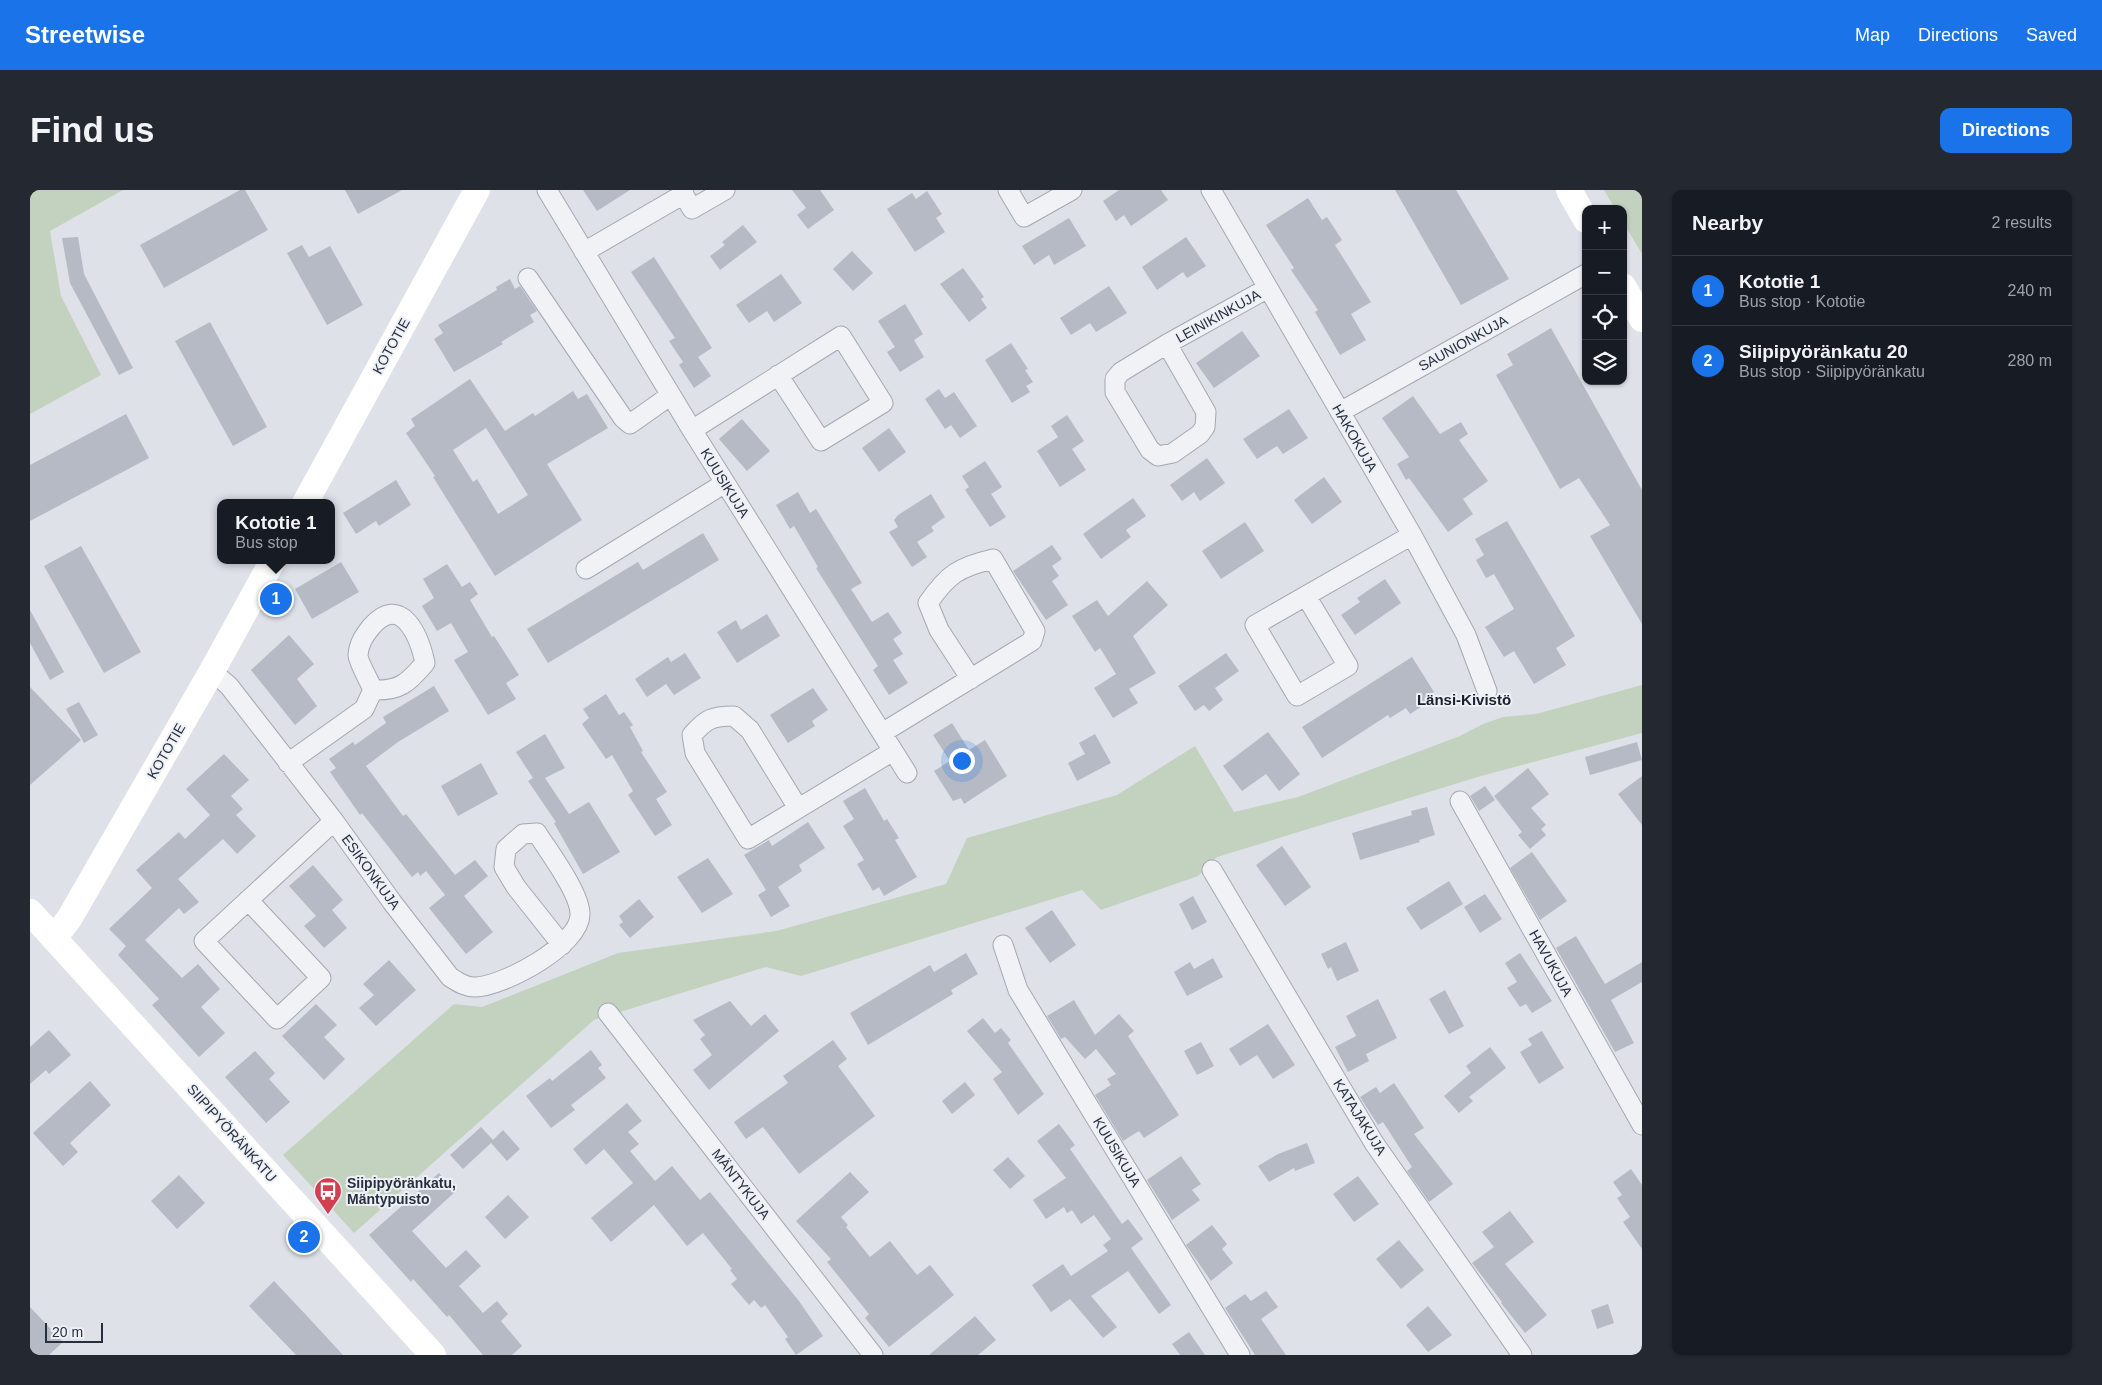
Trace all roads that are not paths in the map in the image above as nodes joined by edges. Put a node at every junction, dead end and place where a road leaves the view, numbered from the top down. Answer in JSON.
{"nodes":[{"id":1,"x":476,"y":190,"type":"edge"},
{"id":2,"x":546,"y":190,"type":"edge"},
{"id":3,"x":725,"y":190,"type":"edge"},
{"id":4,"x":1008,"y":190,"type":"edge"},
{"id":5,"x":1072,"y":190,"type":"edge"},
{"id":6,"x":1211,"y":190,"type":"edge"},
{"id":7,"x":1569,"y":190,"type":"edge"},
{"id":8,"x":683,"y":192,"type":"edge"},
{"id":9,"x":1582,"y":213,"type":"edge"},
{"id":10,"x":584,"y":252,"type":"junction"},
{"id":11,"x":1582,"y":276,"type":"edge"},
{"id":12,"x":528,"y":278,"type":"dead end"},
{"id":13,"x":1268,"y":288,"type":"junction"},
{"id":14,"x":1627,"y":293,"type":"edge"},
{"id":15,"x":1642,"y":319,"type":"edge"},
{"id":16,"x":1167,"y":344,"type":"junction"},
{"id":17,"x":778,"y":375,"type":"junction"},
{"id":18,"x":671,"y":395,"type":"junction"},
{"id":19,"x":1340,"y":412,"type":"junction"},
{"id":20,"x":692,"y":430,"type":"junction"},
{"id":21,"x":725,"y":483,"type":"junction"},
{"id":22,"x":306,"y":499,"type":"edge"},
{"id":23,"x":1412,"y":535,"type":"junction"},
{"id":24,"x":271,"y":564,"type":"edge"},
{"id":25,"x":586,"y":569,"type":"dead end"},
{"id":26,"x":1306,"y":596,"type":"junction"},
{"id":27,"x":212,"y":671,"type":"junction"},
{"id":28,"x":971,"y":678,"type":"junction"},
{"id":29,"x":373,"y":690,"type":"dead end"},
{"id":30,"x":1487,"y":692,"type":"dead end"},
{"id":31,"x":882,"y":733,"type":"junction"},
{"id":32,"x":893,"y":751,"type":"junction"},
{"id":33,"x":288,"y":763,"type":"junction"},
{"id":34,"x":907,"y":773,"type":"dead end"},
{"id":35,"x":1460,"y":801,"type":"dead end"},
{"id":36,"x":798,"y":808,"type":"junction"},
{"id":37,"x":334,"y":821,"type":"junction"},
{"id":38,"x":1212,"y":870,"type":"dead end"},
{"id":39,"x":248,"y":900,"type":"junction"},
{"id":40,"x":30,"y":912,"type":"edge"},
{"id":41,"x":54,"y":938,"type":"junction"},
{"id":42,"x":562,"y":944,"type":"junction"},
{"id":43,"x":1003,"y":945,"type":"dead end"},
{"id":44,"x":608,"y":1013,"type":"dead end"},
{"id":45,"x":1642,"y":1124,"type":"edge"},
{"id":46,"x":433,"y":1355,"type":"edge"},
{"id":47,"x":873,"y":1355,"type":"edge"},
{"id":48,"x":1240,"y":1355,"type":"edge"},
{"id":49,"x":1522,"y":1355,"type":"edge"}],
"edges":[{"from":1,"to":22,"type":"street","name":"KOTOTIE"},
{"from":2,"to":10,"type":"street","name":"KUUSIKUJA"},
{"from":3,"to":8,"type":"street"},
{"from":4,"to":5,"type":"street"},
{"from":6,"to":13,"type":"street","name":"HAKOKUJA"},
{"from":7,"to":9,"type":"street"},
{"from":8,"to":10,"type":"street"},
{"from":10,"to":18,"type":"street","name":"KUUSIKUJA"},
{"from":11,"to":19,"type":"street","name":"SAUNIONKUJA"},
{"from":12,"to":18,"type":"street"},
{"from":13,"to":16,"type":"street","name":"LEINIKINKUJA"},
{"from":13,"to":19,"type":"street","name":"HAKOKUJA"},
{"from":14,"to":15,"type":"street"},
{"from":16,"to":16,"type":"street","name":"LEINIKINKUJA"},
{"from":17,"to":17,"type":"street"},
{"from":17,"to":20,"type":"street"},
{"from":18,"to":20,"type":"street","name":"KUUSIKUJA"},
{"from":19,"to":23,"type":"street","name":"HAKOKUJA"},
{"from":20,"to":21,"type":"street","name":"KUUSIKUJA"},
{"from":21,"to":25,"type":"street"},
{"from":21,"to":31,"type":"street","name":"KUUSIKUJA"},
{"from":23,"to":26,"type":"street"},
{"from":23,"to":30,"type":"street","name":"HAKOKUJA"},
{"from":24,"to":27,"type":"street","name":"KOTOTIE"},
{"from":26,"to":26,"type":"street"},
{"from":27,"to":33,"type":"street","name":"ESIKONKUJA"},
{"from":27,"to":41,"type":"street","name":"KOTOTIE"},
{"from":28,"to":28,"type":"street"},
{"from":28,"to":31,"type":"street"},
{"from":29,"to":33,"type":"street"},
{"from":31,"to":32,"type":"street","name":"KUUSIKUJA"},
{"from":32,"to":34,"type":"street","name":"KUUSIKUJA"},
{"from":32,"to":36,"type":"street"},
{"from":33,"to":37,"type":"street","name":"ESIKONKUJA"},
{"from":35,"to":45,"type":"street","name":"HAVUKUJA"},
{"from":36,"to":36,"type":"street"},
{"from":37,"to":39,"type":"street"},
{"from":37,"to":42,"type":"street","name":"ESIKONKUJA"},
{"from":38,"to":49,"type":"street","name":"KATAJAKUJA"},
{"from":39,"to":39,"type":"street"},
{"from":40,"to":41,"type":"street","name":"SIIPIPYÖRÄNKATU"},
{"from":41,"to":46,"type":"street","name":"SIIPIPYÖRÄNKATU"},
{"from":42,"to":42,"type":"street","name":"ESIKONKUJA"},
{"from":43,"to":48,"type":"street","name":"KUUSIKUJA"},
{"from":44,"to":47,"type":"street","name":"MÄNTYKUJA"}]}
